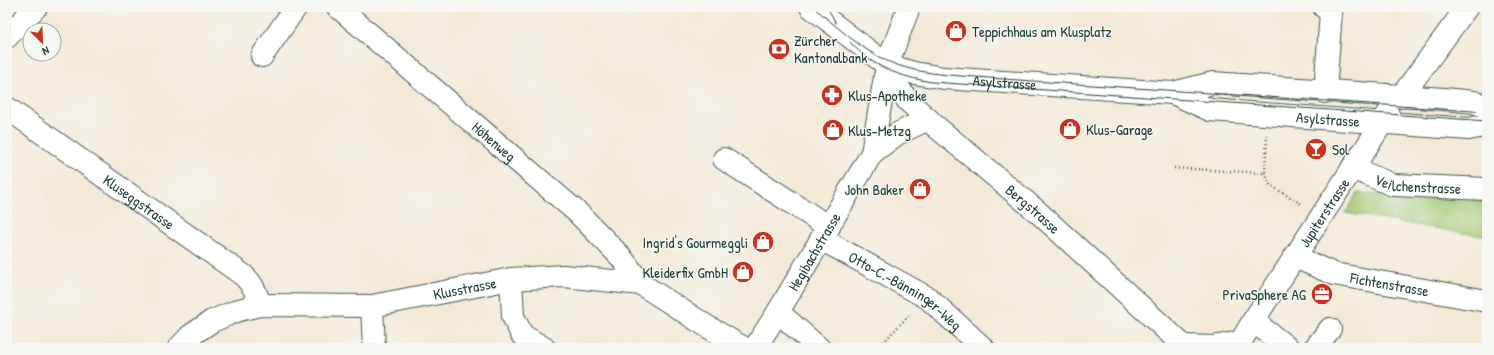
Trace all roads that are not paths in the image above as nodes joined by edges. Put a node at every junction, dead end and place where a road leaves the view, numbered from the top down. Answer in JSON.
{"nodes":[{"id":1,"x":36,"y":7,"type":"edge"},
{"id":2,"x":296,"y":7,"type":"edge"},
{"id":3,"x":338,"y":7,"type":"edge"},
{"id":4,"x":811,"y":7,"type":"edge"},
{"id":5,"x":909,"y":7,"type":"edge"},
{"id":6,"x":1467,"y":7,"type":"edge"},
{"id":7,"x":1330,"y":9,"type":"edge"},
{"id":8,"x":7,"y":37,"type":"edge"},
{"id":9,"x":262,"y":56,"type":"dead end"},
{"id":10,"x":887,"y":65,"type":"junction"},
{"id":11,"x":1325,"y":92,"type":"junction"},
{"id":12,"x":1173,"y":93,"type":"junction"},
{"id":13,"x":1401,"y":97,"type":"junction"},
{"id":14,"x":1487,"y":106,"type":"edge"},
{"id":15,"x":7,"y":108,"type":"edge"},
{"id":16,"x":928,"y":119,"type":"junction"},
{"id":17,"x":1381,"y":123,"type":"junction"},
{"id":18,"x":1487,"y":125,"type":"edge"},
{"id":19,"x":872,"y":154,"type":"junction"},
{"id":20,"x":724,"y":159,"type":"dead end"},
{"id":21,"x":1352,"y":168,"type":"junction"},
{"id":22,"x":1487,"y":189,"type":"edge"},
{"id":23,"x":825,"y":233,"type":"junction"},
{"id":24,"x":1295,"y":257,"type":"junction"},
{"id":25,"x":511,"y":279,"type":"junction"},
{"id":26,"x":641,"y":284,"type":"junction"},
{"id":27,"x":1487,"y":301,"type":"edge"},
{"id":28,"x":260,"y":305,"type":"junction"},
{"id":29,"x":372,"y":306,"type":"junction"},
{"id":30,"x":778,"y":312,"type":"junction"},
{"id":31,"x":1253,"y":321,"type":"junction"},
{"id":32,"x":1330,"y":329,"type":"dead end"},
{"id":33,"x":1238,"y":345,"type":"edge"},
{"id":34,"x":1185,"y":347,"type":"edge"},
{"id":35,"x":178,"y":348,"type":"edge"},
{"id":36,"x":374,"y":348,"type":"edge"},
{"id":37,"x":544,"y":348,"type":"edge"},
{"id":38,"x":744,"y":348,"type":"edge"},
{"id":39,"x":755,"y":348,"type":"edge"},
{"id":40,"x":819,"y":348,"type":"edge"},
{"id":41,"x":983,"y":348,"type":"edge"},
{"id":42,"x":1288,"y":348,"type":"edge"},
{"id":43,"x":1315,"y":348,"type":"edge"}],
"edges":[{"from":1,"to":8,"type":"street"},
{"from":2,"to":9,"type":"street"},
{"from":3,"to":26,"type":"street","name":"Höhenweg"},
{"from":4,"to":10,"type":"street"},
{"from":5,"to":10,"type":"street","name":"Hegibachstrasse"},
{"from":6,"to":13,"type":"street","name":"Jupiterstrasse"},
{"from":7,"to":11,"type":"street"},
{"from":10,"to":12,"type":"street","name":"Asylstrasse"},
{"from":10,"to":16,"type":"street","name":"Bergstrasse"},
{"from":10,"to":19,"type":"street","name":"Hegibachstrasse"},
{"from":11,"to":12,"type":"street","name":"Asylstrasse"},
{"from":11,"to":13,"type":"street","name":"Asylstrasse"},
{"from":12,"to":17,"type":"street","name":"Asylstrasse"},
{"from":13,"to":14,"type":"street","name":"Asylstrasse"},
{"from":13,"to":17,"type":"street","name":"Jupiterstrasse"},
{"from":15,"to":28,"type":"street","name":"Kluseggstrasse"},
{"from":16,"to":19,"type":"street","name":"Hegibachstrasse"},
{"from":16,"to":34,"type":"street","name":"Bergstrasse"},
{"from":17,"to":18,"type":"street","name":"Asylstrasse"},
{"from":17,"to":21,"type":"street","name":"Jupiterstrasse"},
{"from":19,"to":23,"type":"street","name":"Hegibachstrasse"},
{"from":20,"to":23,"type":"street","name":"Otto-C.-Bänninger-Weg"},
{"from":21,"to":22,"type":"street","name":"Veilchenstrasse"},
{"from":21,"to":24,"type":"street","name":"Jupiterstrasse"},
{"from":23,"to":30,"type":"street","name":"Hegibachstrasse"},
{"from":23,"to":41,"type":"street","name":"Otto-C.-Bänninger-Weg"},
{"from":24,"to":27,"type":"street","name":"Fichtenstrasse"},
{"from":24,"to":31,"type":"street","name":"Jupiterstrasse"},
{"from":25,"to":26,"type":"street","name":"Klusstrasse"},
{"from":25,"to":29,"type":"street","name":"Klusstrasse"},
{"from":25,"to":37,"type":"street"},
{"from":26,"to":38,"type":"street","name":"Klusstrasse"},
{"from":28,"to":29,"type":"street","name":"Klusstrasse"},
{"from":28,"to":35,"type":"street","name":"Klusstrasse"},
{"from":29,"to":36,"type":"street"},
{"from":30,"to":39,"type":"street","name":"Hegibachstrasse"},
{"from":30,"to":40,"type":"street"},
{"from":31,"to":33,"type":"street","name":"Jupiterstrasse"},
{"from":31,"to":42,"type":"street"},
{"from":32,"to":43,"type":"street"},
{"from":33,"to":34,"type":"street","name":"Jupiterstrasse"}]}
